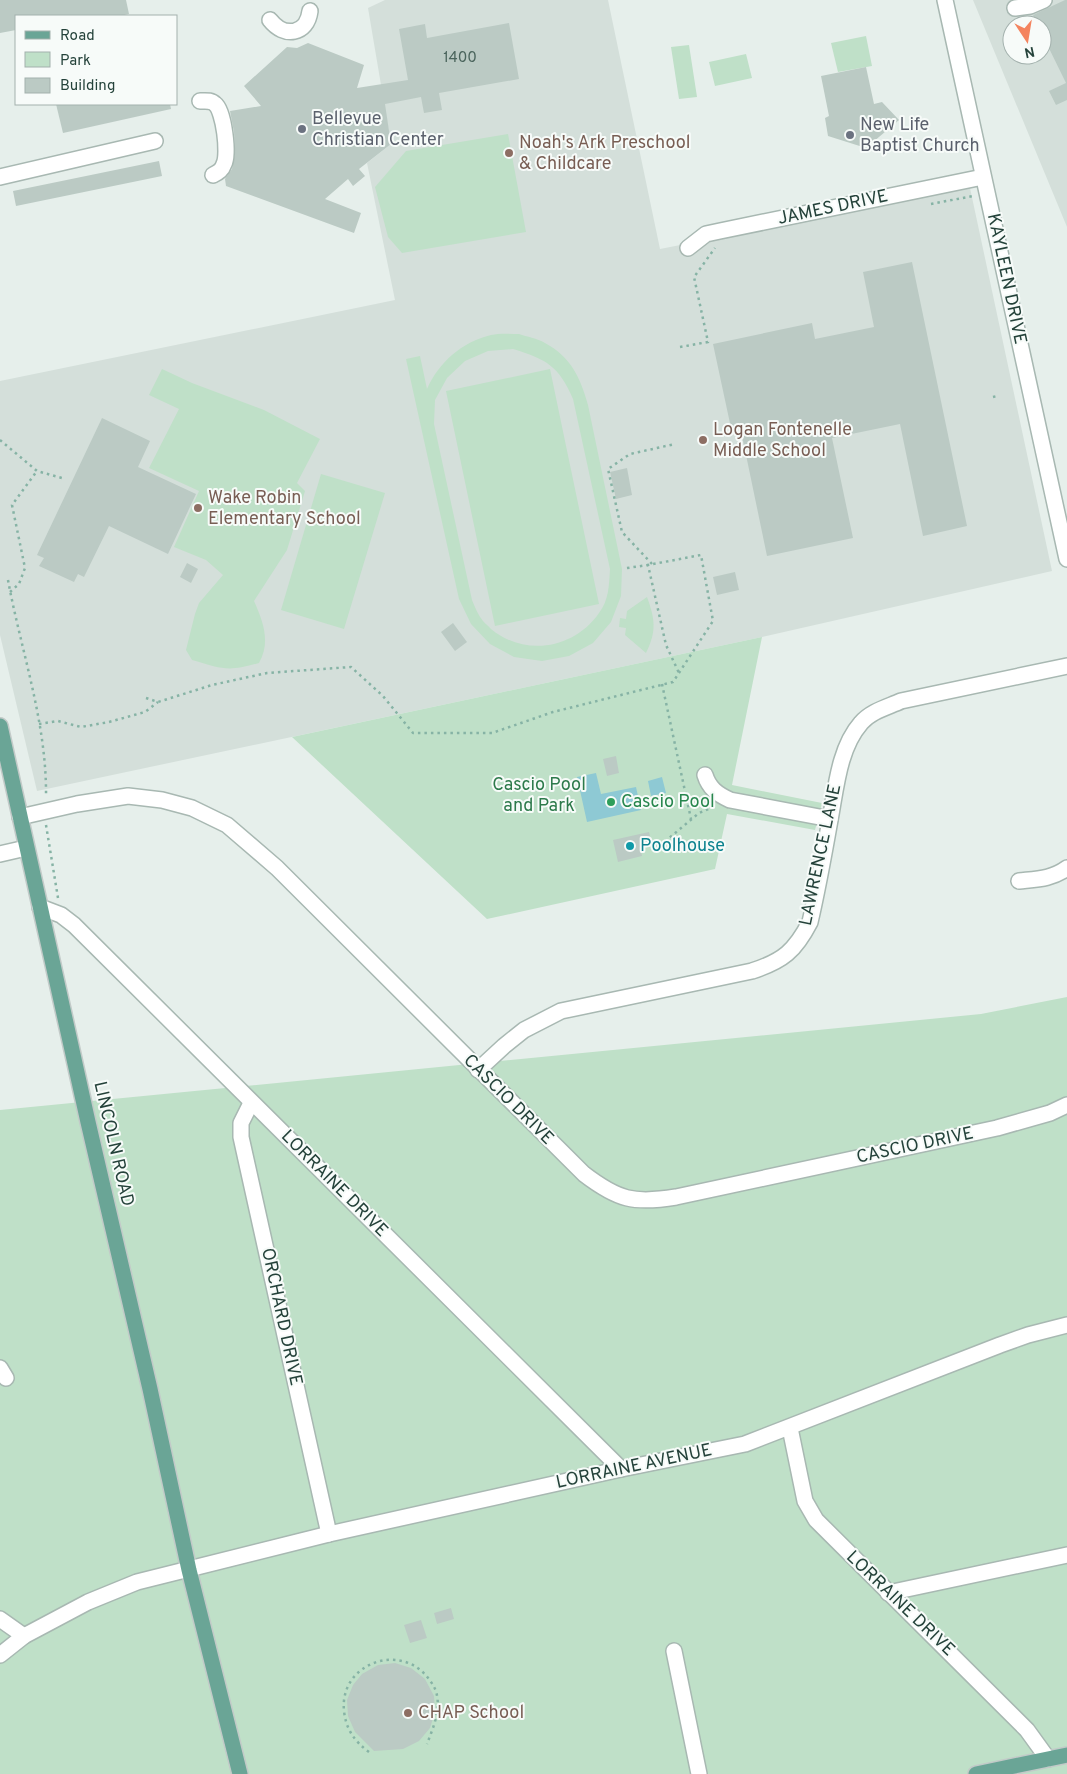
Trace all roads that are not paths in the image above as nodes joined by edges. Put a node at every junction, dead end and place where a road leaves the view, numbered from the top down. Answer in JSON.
{"nodes":[{"id":1,"x":945,"y":0,"type":"edge"},
{"id":2,"x":1044,"y":0,"type":"edge"},
{"id":3,"x":1015,"y":8,"type":"dead end"},
{"id":4,"x":310,"y":11,"type":"dead end"},
{"id":5,"x":270,"y":20,"type":"dead end"},
{"id":6,"x":200,"y":101,"type":"dead end"},
{"id":7,"x":155,"y":141,"type":"dead end"},
{"id":8,"x":213,"y":174,"type":"dead end"},
{"id":9,"x":0,"y":177,"type":"edge"},
{"id":10,"x":983,"y":177,"type":"junction"},
{"id":11,"x":688,"y":248,"type":"dead end"},
{"id":12,"x":1067,"y":559,"type":"edge"},
{"id":13,"x":1067,"y":666,"type":"edge"},
{"id":14,"x":0,"y":726,"type":"edge"},
{"id":15,"x":705,"y":775,"type":"dead end"},
{"id":16,"x":20,"y":817,"type":"junction"},
{"id":17,"x":830,"y":819,"type":"junction"},
{"id":18,"x":26,"y":848,"type":"junction"},
{"id":19,"x":0,"y":854,"type":"edge"},
{"id":20,"x":1067,"y":868,"type":"edge"},
{"id":21,"x":1019,"y":880,"type":"dead end"},
{"id":22,"x":40,"y":906,"type":"junction"},
{"id":23,"x":478,"y":1070,"type":"junction"},
{"id":24,"x":251,"y":1103,"type":"junction"},
{"id":25,"x":1067,"y":1105,"type":"edge"},
{"id":26,"x":1067,"y":1326,"type":"edge"},
{"id":27,"x":790,"y":1428,"type":"junction"},
{"id":28,"x":622,"y":1469,"type":"junction"},
{"id":29,"x":329,"y":1534,"type":"junction"},
{"id":30,"x":1067,"y":1555,"type":"edge"},
{"id":31,"x":189,"y":1570,"type":"junction"},
{"id":32,"x":888,"y":1593,"type":"junction"},
{"id":33,"x":0,"y":1619,"type":"edge"},
{"id":34,"x":24,"y":1636,"type":"junction"},
{"id":35,"x":674,"y":1651,"type":"dead end"},
{"id":36,"x":0,"y":1655,"type":"edge"},
{"id":37,"x":1067,"y":1755,"type":"edge"},
{"id":38,"x":1048,"y":1759,"type":"junction"},
{"id":39,"x":240,"y":1774,"type":"edge"},
{"id":40,"x":699,"y":1774,"type":"edge"},
{"id":41,"x":976,"y":1774,"type":"edge"}],
"edges":[{"from":1,"to":10,"type":"street","name":"KAYLEEN DRIVE"},
{"from":2,"to":3,"type":"street"},
{"from":4,"to":5,"type":"street"},
{"from":6,"to":8,"type":"street"},
{"from":7,"to":9,"type":"street"},
{"from":10,"to":11,"type":"street","name":"JAMES DRIVE"},
{"from":10,"to":12,"type":"street","name":"KAYLEEN DRIVE"},
{"from":13,"to":17,"type":"street","name":"LAWRENCE LANE"},
{"from":14,"to":16,"type":"main road","name":"LINCOLN ROAD"},
{"from":15,"to":17,"type":"street"},
{"from":16,"to":18,"type":"main road","name":"LINCOLN ROAD"},
{"from":16,"to":23,"type":"street","name":"CASCIO DRIVE"},
{"from":17,"to":23,"type":"street","name":"LAWRENCE LANE"},
{"from":18,"to":19,"type":"street"},
{"from":18,"to":22,"type":"main road","name":"LINCOLN ROAD"},
{"from":20,"to":21,"type":"street"},
{"from":22,"to":24,"type":"street","name":"LORRAINE DRIVE"},
{"from":22,"to":31,"type":"main road","name":"LINCOLN ROAD"},
{"from":23,"to":25,"type":"street","name":"CASCIO DRIVE"},
{"from":24,"to":28,"type":"street","name":"LORRAINE DRIVE"},
{"from":24,"to":29,"type":"street","name":"ORCHARD DRIVE"},
{"from":26,"to":27,"type":"street","name":"LORRAINE AVENUE"},
{"from":27,"to":28,"type":"street","name":"LORRAINE AVENUE"},
{"from":27,"to":32,"type":"street","name":"LORRAINE DRIVE"},
{"from":28,"to":29,"type":"street","name":"LORRAINE AVENUE"},
{"from":29,"to":31,"type":"street","name":"LORRAINE AVENUE"},
{"from":30,"to":32,"type":"street"},
{"from":31,"to":34,"type":"street","name":"LORRAINE AVENUE"},
{"from":31,"to":39,"type":"main road","name":"LINCOLN ROAD"},
{"from":32,"to":38,"type":"street","name":"LORRAINE DRIVE"},
{"from":33,"to":34,"type":"street"},
{"from":34,"to":36,"type":"street","name":"LORRAINE AVENUE"},
{"from":35,"to":40,"type":"street"},
{"from":37,"to":38,"type":"main road"},
{"from":38,"to":41,"type":"main road"}]}
